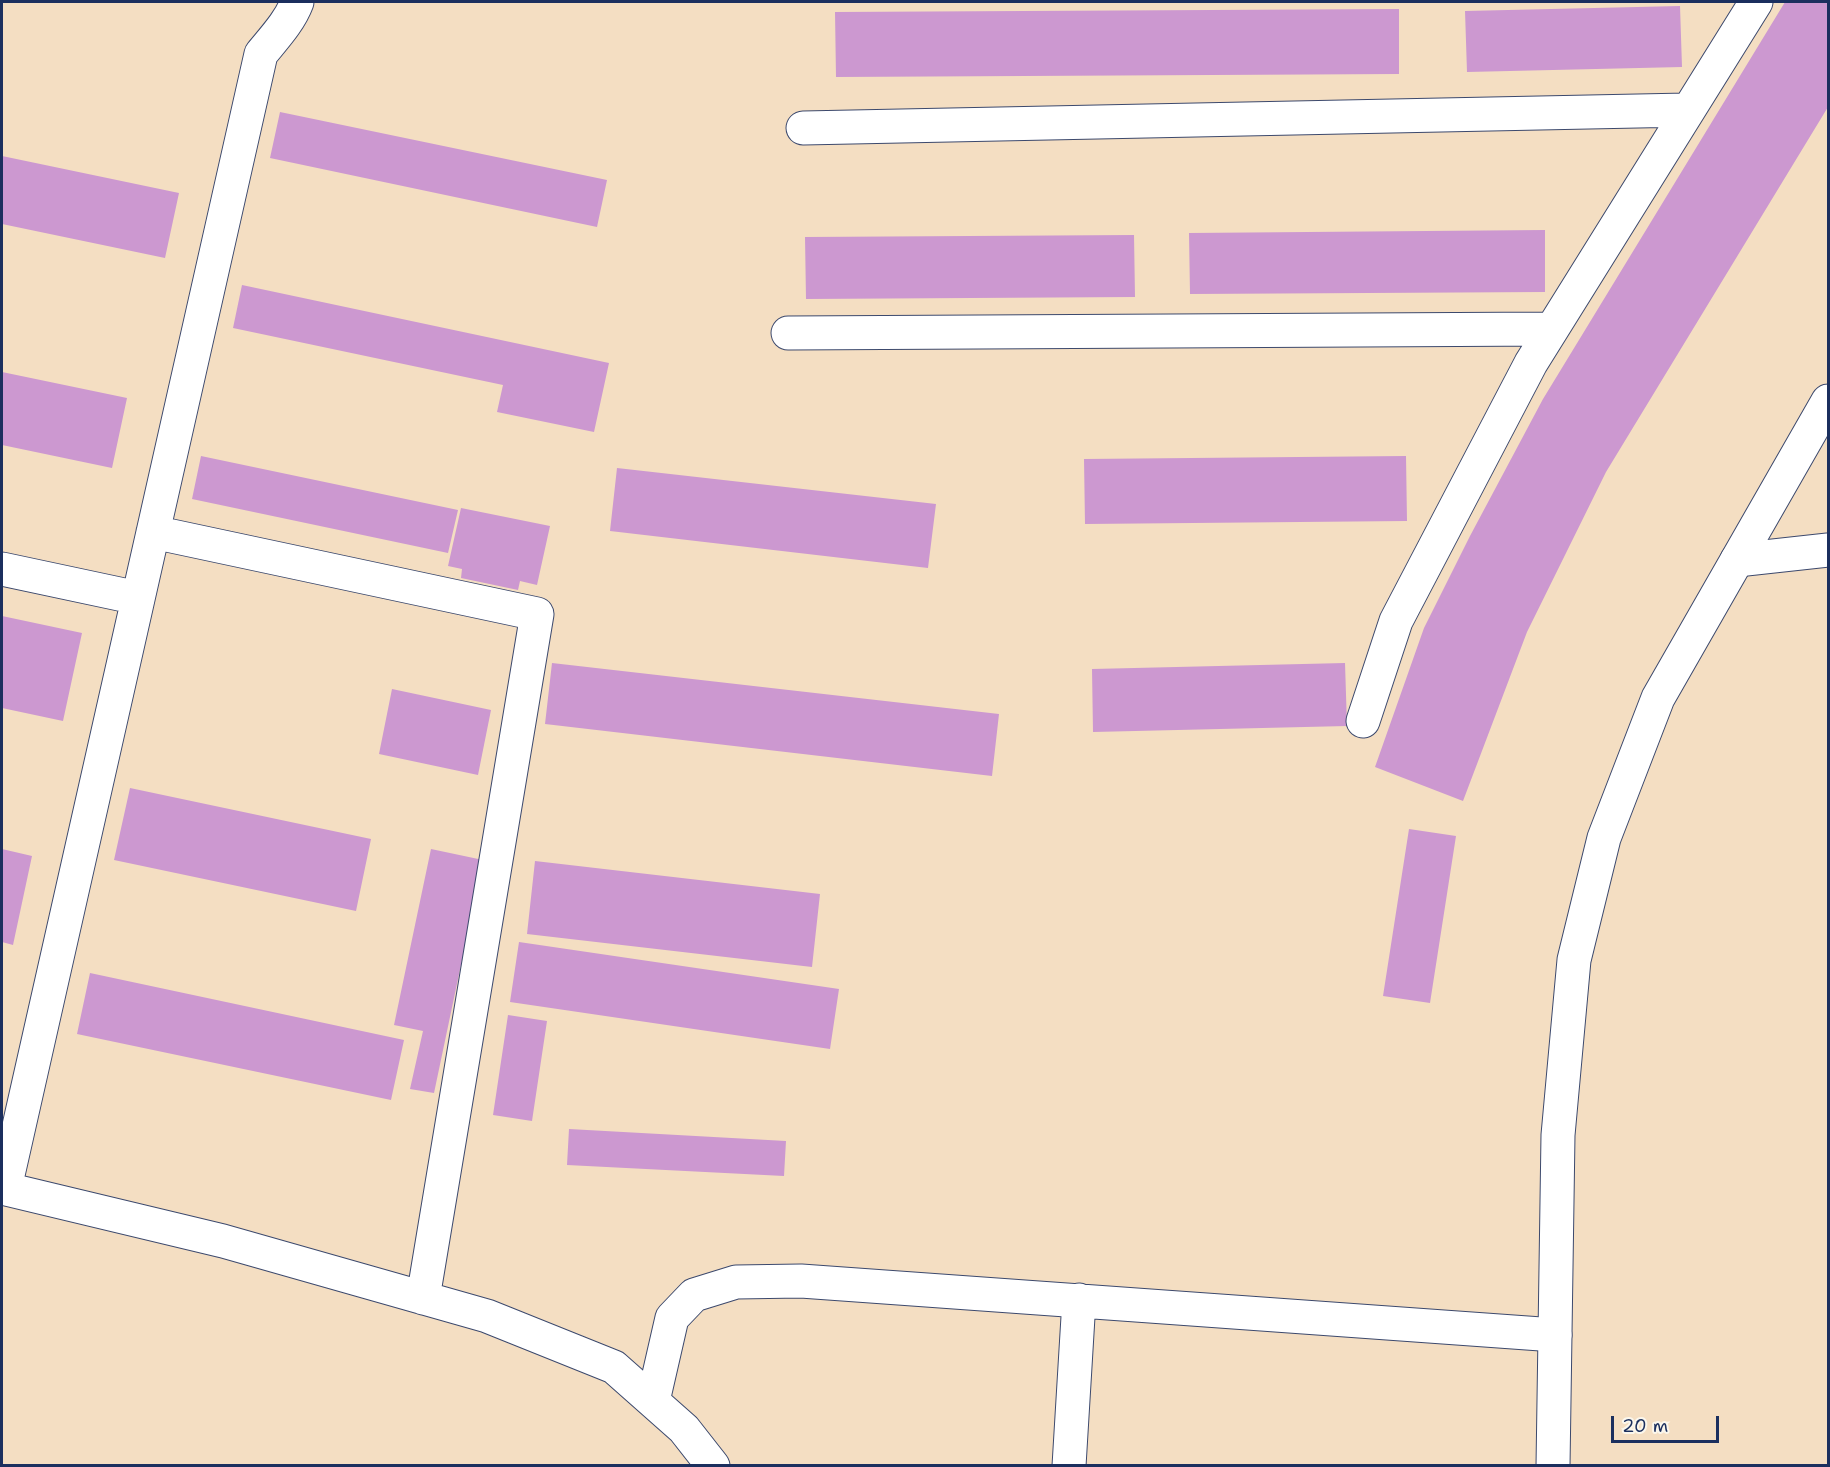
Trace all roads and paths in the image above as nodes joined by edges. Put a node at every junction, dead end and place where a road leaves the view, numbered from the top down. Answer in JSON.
{"nodes":[{"id":1,"x":297,"y":2,"type":"edge"},
{"id":2,"x":1756,"y":2,"type":"edge"},
{"id":3,"x":1687,"y":110,"type":"junction"},
{"id":4,"x":803,"y":128,"type":"dead end"},
{"id":5,"x":1552,"y":329,"type":"junction"},
{"id":6,"x":788,"y":333,"type":"dead end"},
{"id":7,"x":1828,"y":401,"type":"edge"},
{"id":8,"x":153,"y":532,"type":"junction"},
{"id":9,"x":1828,"y":550,"type":"edge"},
{"id":10,"x":1737,"y":560,"type":"junction"},
{"id":11,"x":2,"y":569,"type":"edge"},
{"id":12,"x":138,"y":598,"type":"junction"},
{"id":13,"x":1364,"y":721,"type":"dead end"},
{"id":14,"x":3,"y":1188,"type":"edge"},
{"id":15,"x":423,"y":1298,"type":"junction"},
{"id":16,"x":1079,"y":1300,"type":"junction"},
{"id":17,"x":1555,"y":1335,"type":"junction"},
{"id":18,"x":653,"y":1401,"type":"junction"},
{"id":19,"x":713,"y":1466,"type":"edge"},
{"id":20,"x":1069,"y":1466,"type":"edge"},
{"id":21,"x":1553,"y":1466,"type":"edge"}],
"edges":[{"from":1,"to":8,"type":"street"},
{"from":2,"to":3,"type":"street"},
{"from":3,"to":4,"type":"street"},
{"from":3,"to":5,"type":"street"},
{"from":5,"to":6,"type":"street"},
{"from":5,"to":13,"type":"street"},
{"from":7,"to":10,"type":"street"},
{"from":8,"to":12,"type":"street"},
{"from":8,"to":15,"type":"street"},
{"from":9,"to":10,"type":"street"},
{"from":10,"to":17,"type":"street"},
{"from":11,"to":12,"type":"street"},
{"from":12,"to":14,"type":"street"},
{"from":14,"to":15,"type":"street"},
{"from":15,"to":18,"type":"street"},
{"from":16,"to":17,"type":"street"},
{"from":16,"to":18,"type":"street"},
{"from":16,"to":20,"type":"street"},
{"from":17,"to":21,"type":"street"},
{"from":18,"to":19,"type":"street"}]}
